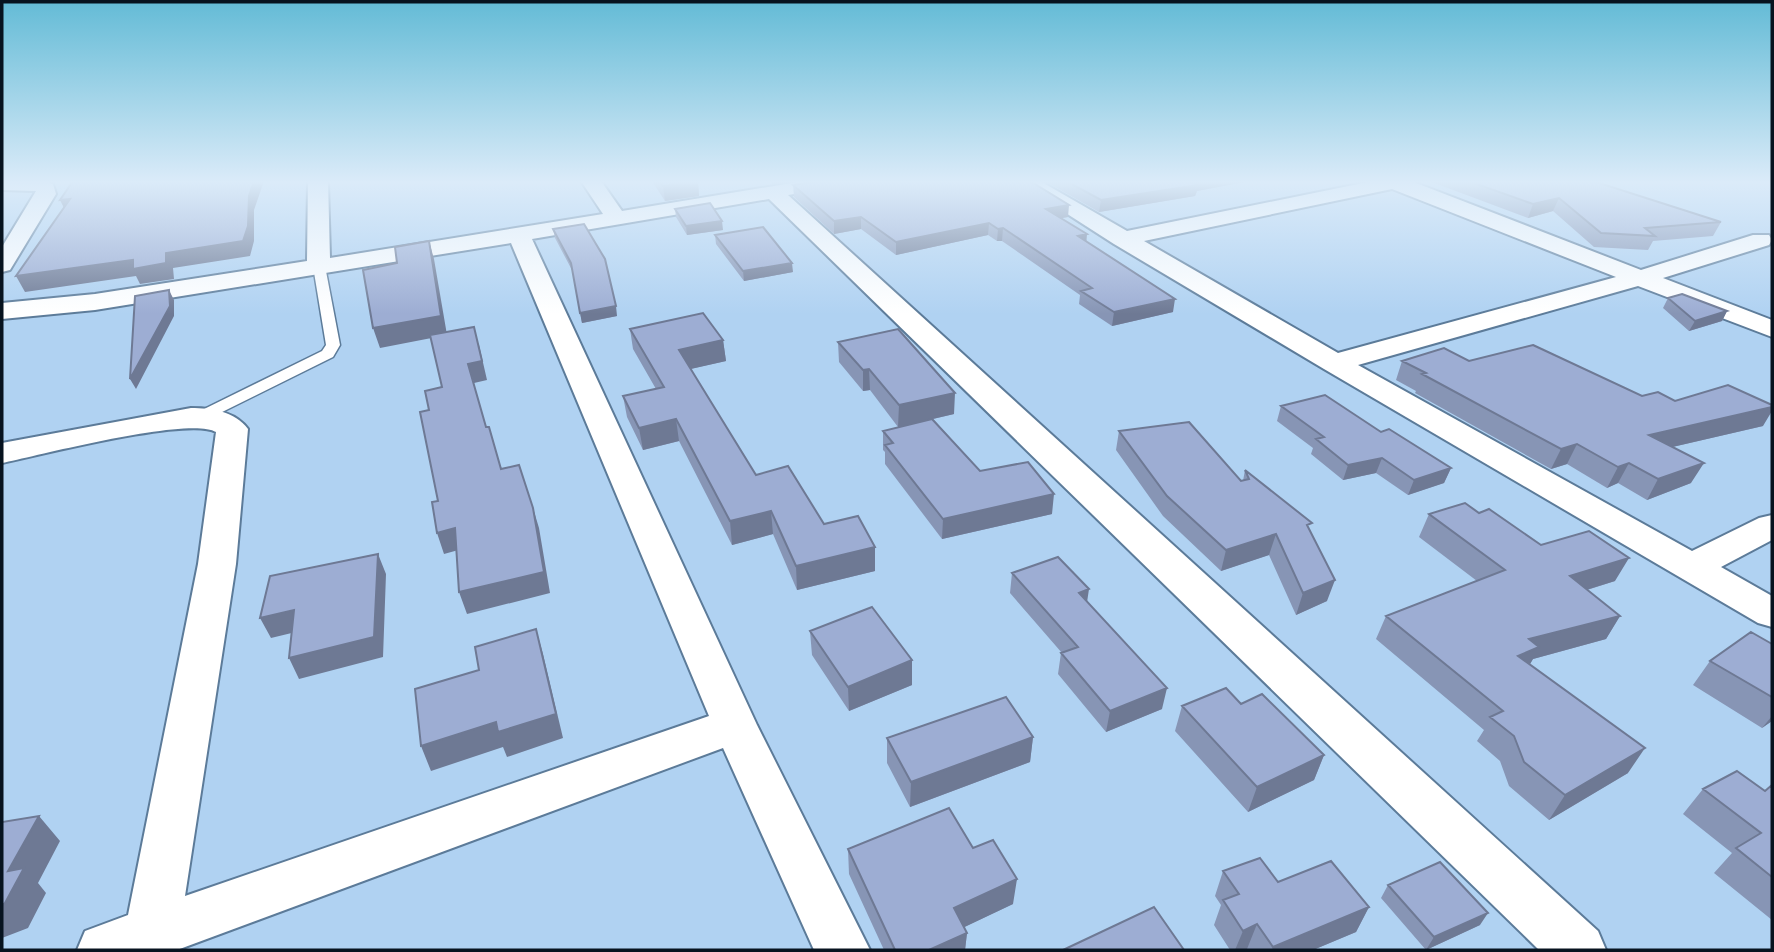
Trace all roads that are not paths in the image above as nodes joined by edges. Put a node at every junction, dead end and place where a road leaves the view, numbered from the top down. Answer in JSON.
{"nodes":[{"id":1,"x":27,"y":225,"type":"edge"},
{"id":2,"x":319,"y":225,"type":"edge"},
{"id":3,"x":573,"y":225,"type":"edge"},
{"id":4,"x":808,"y":225,"type":"edge"},
{"id":5,"x":1100,"y":225,"type":"edge"},
{"id":6,"x":1186,"y":225,"type":"edge"},
{"id":7,"x":1507,"y":225,"type":"edge"},
{"id":8,"x":519,"y":235,"type":"junction"},
{"id":9,"x":1122,"y":239,"type":"junction"},
{"id":10,"x":1761,"y":240,"type":"dead end"},
{"id":11,"x":2,"y":265,"type":"edge"},
{"id":12,"x":319,"y":266,"type":"junction"},
{"id":13,"x":1639,"y":278,"type":"junction"},
{"id":14,"x":2,"y":311,"type":"edge"},
{"id":15,"x":1772,"y":329,"type":"edge"},
{"id":16,"x":1334,"y":363,"type":"junction"},
{"id":17,"x":202,"y":416,"type":"junction"},
{"id":18,"x":2,"y":453,"type":"edge"},
{"id":19,"x":1772,"y":526,"type":"edge"},
{"id":20,"x":1693,"y":566,"type":"junction"},
{"id":21,"x":1772,"y":612,"type":"edge"},
{"id":22,"x":735,"y":725,"type":"junction"},
{"id":23,"x":150,"y":942,"type":"edge"},
{"id":24,"x":105,"y":950,"type":"edge"},
{"id":25,"x":842,"y":950,"type":"edge"},
{"id":26,"x":1578,"y":950,"type":"edge"}],
"edges":[{"from":1,"to":11,"type":"street"},
{"from":2,"to":12,"type":"street"},
{"from":3,"to":8,"type":"street"},
{"from":4,"to":26,"type":"street"},
{"from":5,"to":9,"type":"street"},
{"from":6,"to":9,"type":"street"},
{"from":7,"to":13,"type":"street"},
{"from":8,"to":12,"type":"street"},
{"from":8,"to":22,"type":"street"},
{"from":9,"to":16,"type":"street"},
{"from":10,"to":13,"type":"street"},
{"from":12,"to":14,"type":"street"},
{"from":12,"to":17,"type":"lane"},
{"from":13,"to":15,"type":"street"},
{"from":13,"to":16,"type":"street"},
{"from":16,"to":20,"type":"street"},
{"from":17,"to":18,"type":"street"},
{"from":17,"to":23,"type":"street"},
{"from":19,"to":20,"type":"street"},
{"from":20,"to":21,"type":"street"},
{"from":22,"to":23,"type":"street"},
{"from":22,"to":25,"type":"street"},
{"from":23,"to":24,"type":"street"}]}
